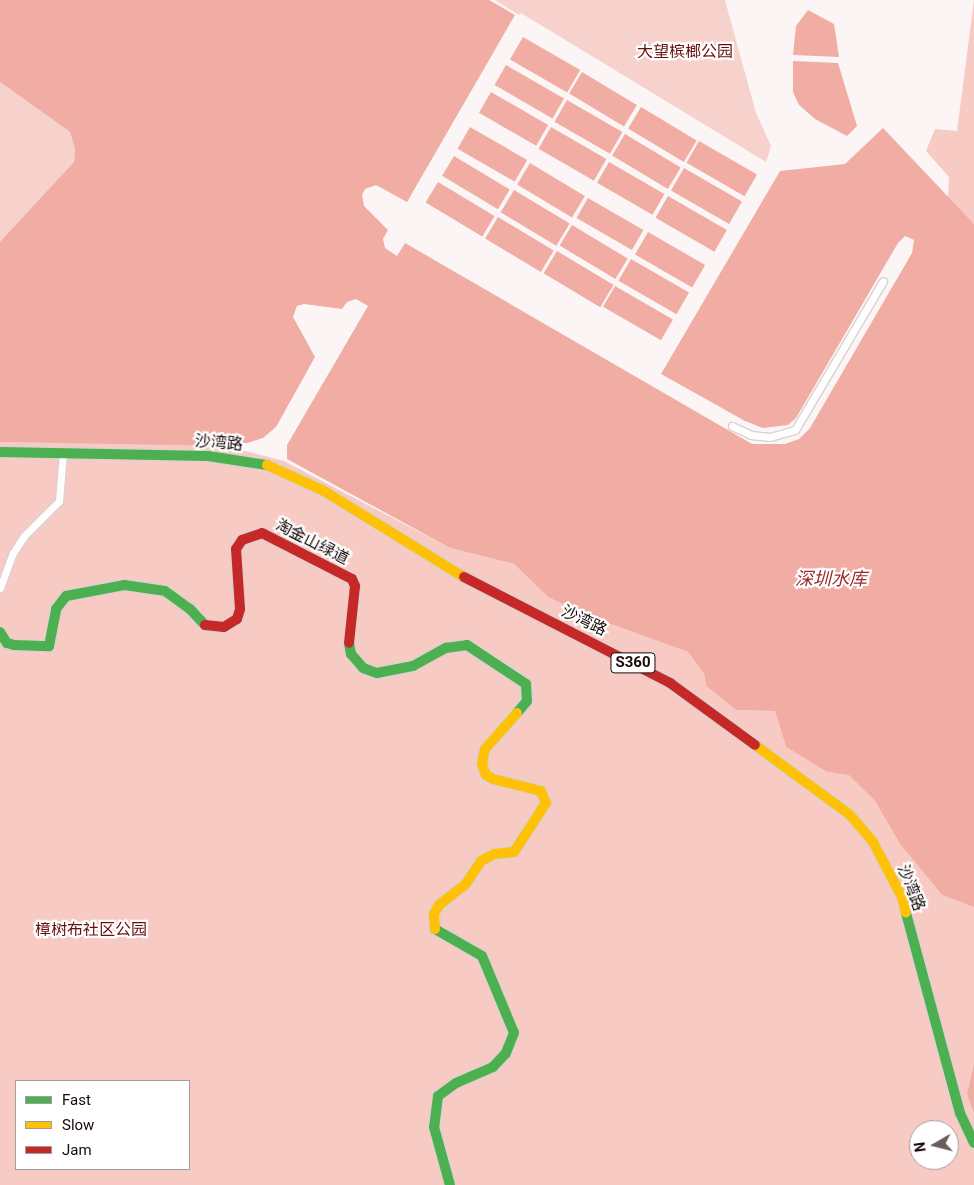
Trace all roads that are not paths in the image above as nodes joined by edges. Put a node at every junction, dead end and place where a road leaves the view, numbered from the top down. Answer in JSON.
{"nodes":[{"id":1,"x":883,"y":281,"type":"dead end"},
{"id":2,"x":732,"y":426,"type":"dead end"},
{"id":3,"x":0,"y":452,"type":"edge"},
{"id":4,"x":63,"y":452,"type":"junction"},
{"id":5,"x":0,"y":588,"type":"edge"},
{"id":6,"x":0,"y":632,"type":"edge"},
{"id":7,"x":974,"y":1143,"type":"edge"},
{"id":8,"x":450,"y":1185,"type":"edge"}],
"edges":[{"from":1,"to":2,"type":"street"},
{"from":3,"to":4,"type":"street","name":"沙湾路","number":"S360"},
{"from":4,"to":5,"type":"street"},
{"from":4,"to":7,"type":"street","name":"沙湾路","number":"S360"},
{"from":6,"to":8,"type":"street","name":"淘金山绿道"}]}
